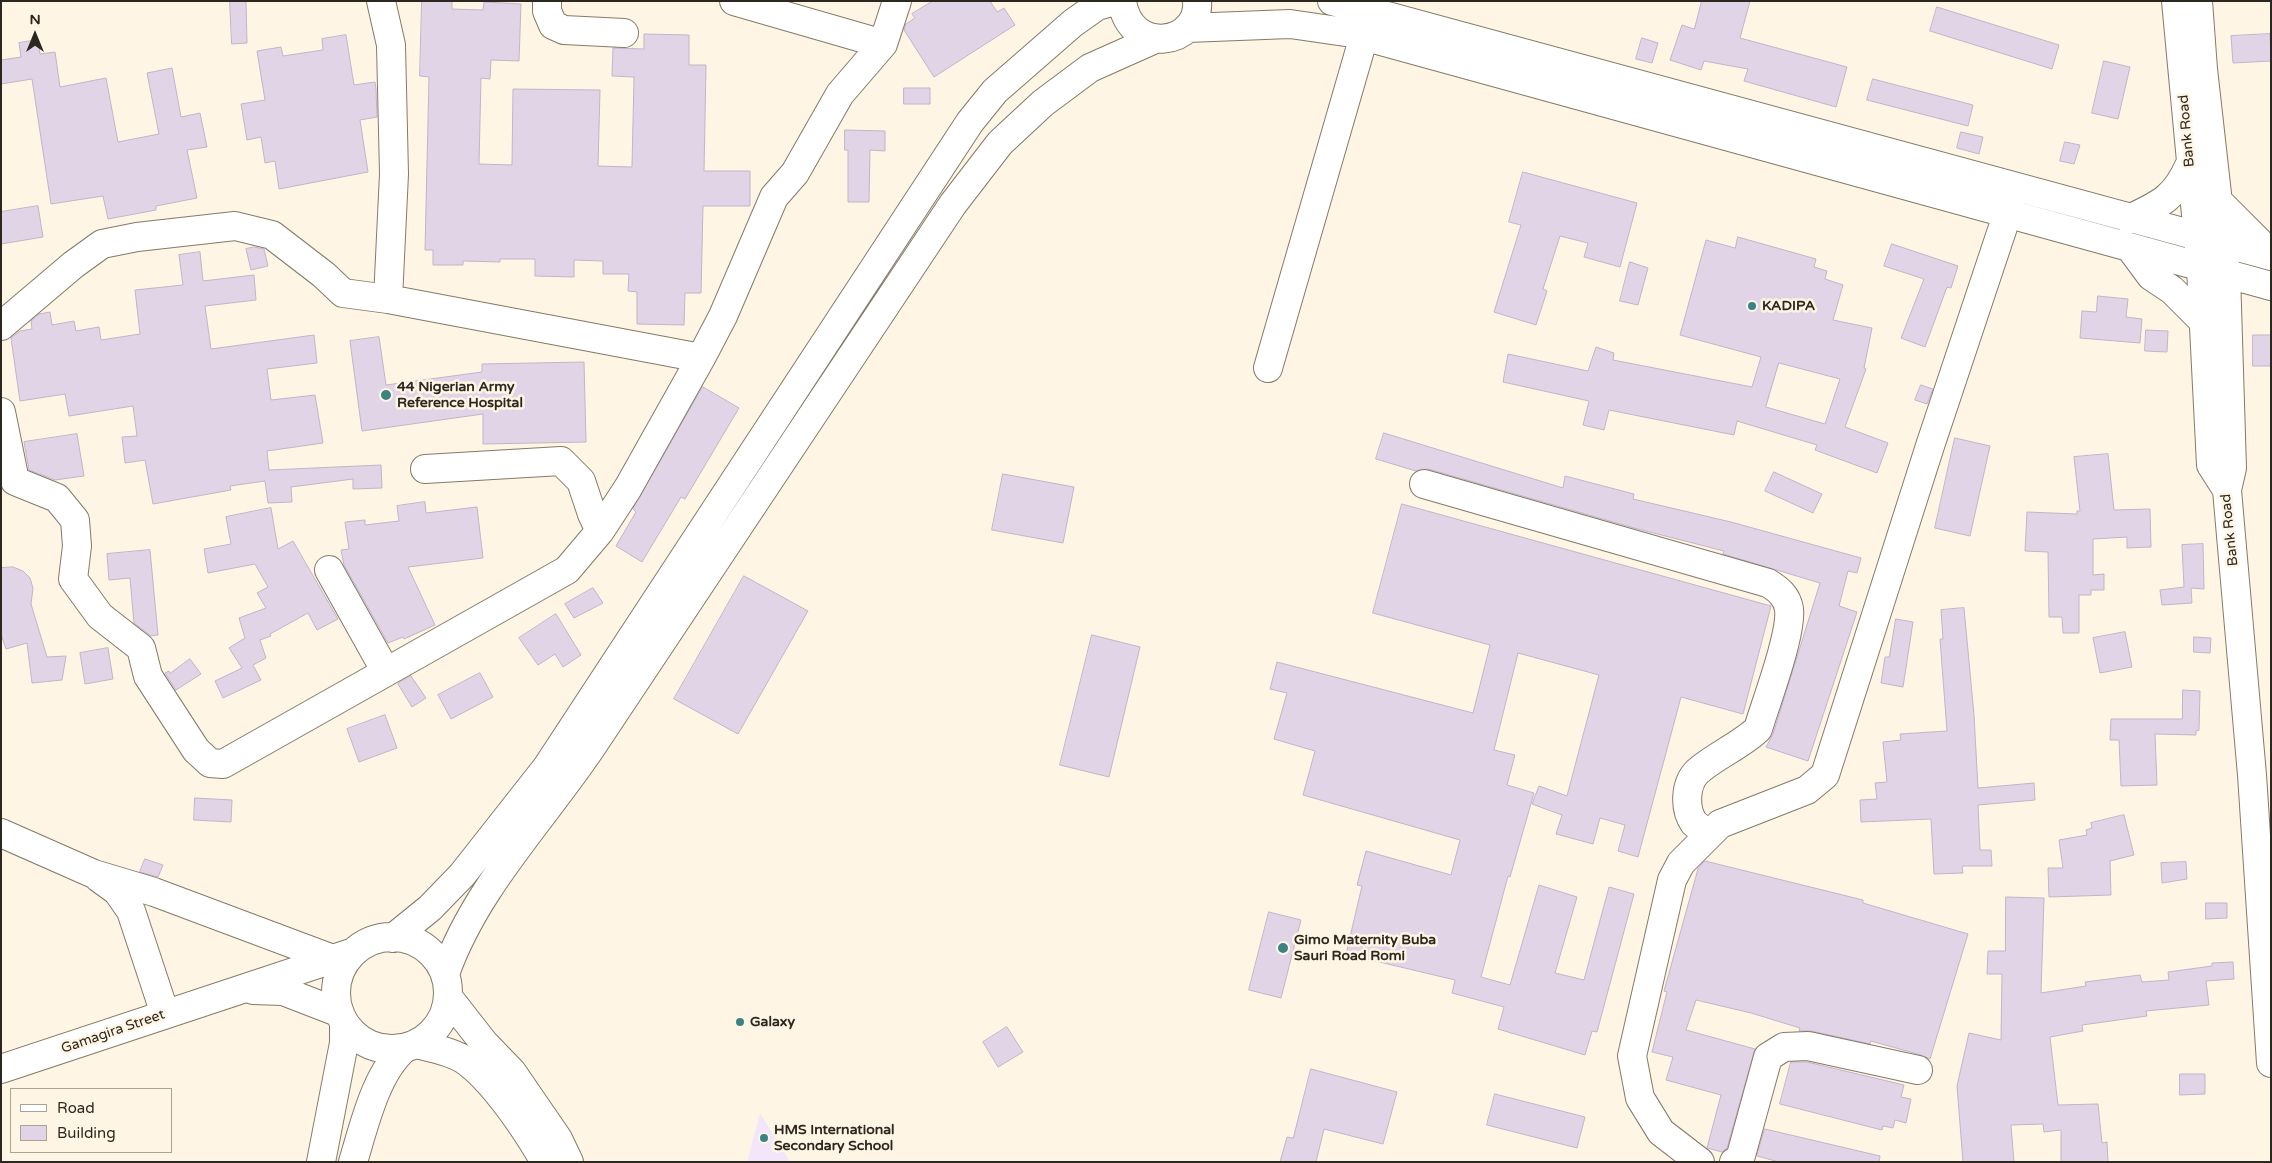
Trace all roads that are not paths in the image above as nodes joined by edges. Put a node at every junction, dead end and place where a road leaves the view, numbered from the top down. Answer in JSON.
{"nodes":[{"id":1,"x":381,"y":1,"type":"edge"},
{"id":2,"x":547,"y":1,"type":"edge"},
{"id":3,"x":734,"y":1,"type":"edge"},
{"id":4,"x":897,"y":1,"type":"edge"},
{"id":5,"x":1115,"y":1,"type":"edge"},
{"id":6,"x":1122,"y":1,"type":"edge"},
{"id":7,"x":1197,"y":1,"type":"edge"},
{"id":8,"x":1332,"y":1,"type":"edge"},
{"id":9,"x":2176,"y":1,"type":"edge"},
{"id":10,"x":2198,"y":1,"type":"edge"},
{"id":11,"x":1187,"y":28,"type":"junction"},
{"id":12,"x":624,"y":33,"type":"dead end"},
{"id":13,"x":1364,"y":36,"type":"junction"},
{"id":14,"x":1154,"y":39,"type":"junction"},
{"id":15,"x":883,"y":44,"type":"junction"},
{"id":16,"x":2190,"y":164,"type":"junction"},
{"id":17,"x":2217,"y":200,"type":"junction"},
{"id":18,"x":2007,"y":215,"type":"junction"},
{"id":19,"x":2129,"y":219,"type":"junction"},
{"id":20,"x":2210,"y":240,"type":"junction"},
{"id":21,"x":2131,"y":249,"type":"junction"},
{"id":22,"x":2271,"y":255,"type":"edge"},
{"id":23,"x":2214,"y":271,"type":"junction"},
{"id":24,"x":2271,"y":286,"type":"edge"},
{"id":25,"x":2271,"y":291,"type":"edge"},
{"id":26,"x":388,"y":299,"type":"junction"},
{"id":27,"x":1,"y":326,"type":"edge"},
{"id":28,"x":2216,"y":327,"type":"junction"},
{"id":29,"x":700,"y":358,"type":"junction"},
{"id":30,"x":1268,"y":368,"type":"dead end"},
{"id":31,"x":1,"y":412,"type":"edge"},
{"id":32,"x":425,"y":469,"type":"dead end"},
{"id":33,"x":1424,"y":484,"type":"dead end"},
{"id":34,"x":600,"y":531,"type":"junction"},
{"id":35,"x":329,"y":570,"type":"dead end"},
{"id":36,"x":386,"y":672,"type":"junction"},
{"id":37,"x":1,"y":833,"type":"edge"},
{"id":38,"x":1710,"y":834,"type":"junction"},
{"id":39,"x":94,"y":874,"type":"junction"},
{"id":40,"x":392,"y":938,"type":"junction"},
{"id":41,"x":344,"y":956,"type":"junction"},
{"id":42,"x":446,"y":985,"type":"junction"},
{"id":43,"x":224,"y":994,"type":"junction"},
{"id":44,"x":165,"y":1014,"type":"junction"},
{"id":45,"x":342,"y":1018,"type":"junction"},
{"id":46,"x":410,"y":1046,"type":"junction"},
{"id":47,"x":2271,"y":1063,"type":"edge"},
{"id":48,"x":1,"y":1069,"type":"edge"},
{"id":49,"x":1918,"y":1070,"type":"dead end"},
{"id":50,"x":321,"y":1162,"type":"edge"},
{"id":51,"x":353,"y":1162,"type":"edge"},
{"id":52,"x":545,"y":1162,"type":"edge"},
{"id":53,"x":569,"y":1162,"type":"edge"},
{"id":54,"x":1700,"y":1162,"type":"edge"},
{"id":55,"x":1734,"y":1162,"type":"edge"}],
"edges":[{"from":1,"to":26,"type":"street"},
{"from":2,"to":12,"type":"street"},
{"from":3,"to":15,"type":"street"},
{"from":4,"to":15,"type":"street"},
{"from":5,"to":40,"type":"street"},
{"from":6,"to":14,"type":"street"},
{"from":7,"to":11,"type":"street"},
{"from":8,"to":19,"type":"street"},
{"from":9,"to":16,"type":"street","name":"Bank Road"},
{"from":10,"to":17,"type":"street","name":"Bank Road"},
{"from":11,"to":13,"type":"street"},
{"from":11,"to":14,"type":"street"},
{"from":13,"to":18,"type":"street"},
{"from":13,"to":30,"type":"street"},
{"from":14,"to":42,"type":"street"},
{"from":15,"to":29,"type":"street"},
{"from":16,"to":19,"type":"street"},
{"from":16,"to":20,"type":"street","name":"Bank Road"},
{"from":17,"to":20,"type":"street","name":"Bank Road"},
{"from":17,"to":22,"type":"street"},
{"from":18,"to":21,"type":"street"},
{"from":18,"to":38,"type":"street"},
{"from":19,"to":20,"type":"street"},
{"from":20,"to":22,"type":"street"},
{"from":20,"to":23,"type":"street","name":"Bank Road"},
{"from":21,"to":23,"type":"street"},
{"from":21,"to":28,"type":"street"},
{"from":23,"to":24,"type":"street"},
{"from":23,"to":28,"type":"street","name":"Bank Road"},
{"from":25,"to":28,"type":"street"},
{"from":26,"to":27,"type":"street"},
{"from":26,"to":29,"type":"street"},
{"from":28,"to":47,"type":"street","name":"Bank Road"},
{"from":29,"to":34,"type":"street"},
{"from":31,"to":36,"type":"street"},
{"from":32,"to":34,"type":"street"},
{"from":33,"to":38,"type":"street"},
{"from":34,"to":36,"type":"street"},
{"from":35,"to":36,"type":"street"},
{"from":37,"to":39,"type":"street"},
{"from":38,"to":54,"type":"street"},
{"from":39,"to":41,"type":"street"},
{"from":39,"to":44,"type":"street"},
{"from":40,"to":41,"type":"street"},
{"from":40,"to":42,"type":"street"},
{"from":41,"to":43,"type":"street","name":"Gamagira Street"},
{"from":41,"to":45,"type":"street"},
{"from":42,"to":46,"type":"street"},
{"from":42,"to":53,"type":"street"},
{"from":43,"to":44,"type":"street","name":"Gamagira Street"},
{"from":43,"to":45,"type":"street","name":"Gamagira Street"},
{"from":44,"to":48,"type":"street","name":"Gamagira Street"},
{"from":45,"to":46,"type":"street"},
{"from":45,"to":50,"type":"street"},
{"from":46,"to":51,"type":"street"},
{"from":46,"to":52,"type":"street"},
{"from":49,"to":55,"type":"street"}]}
